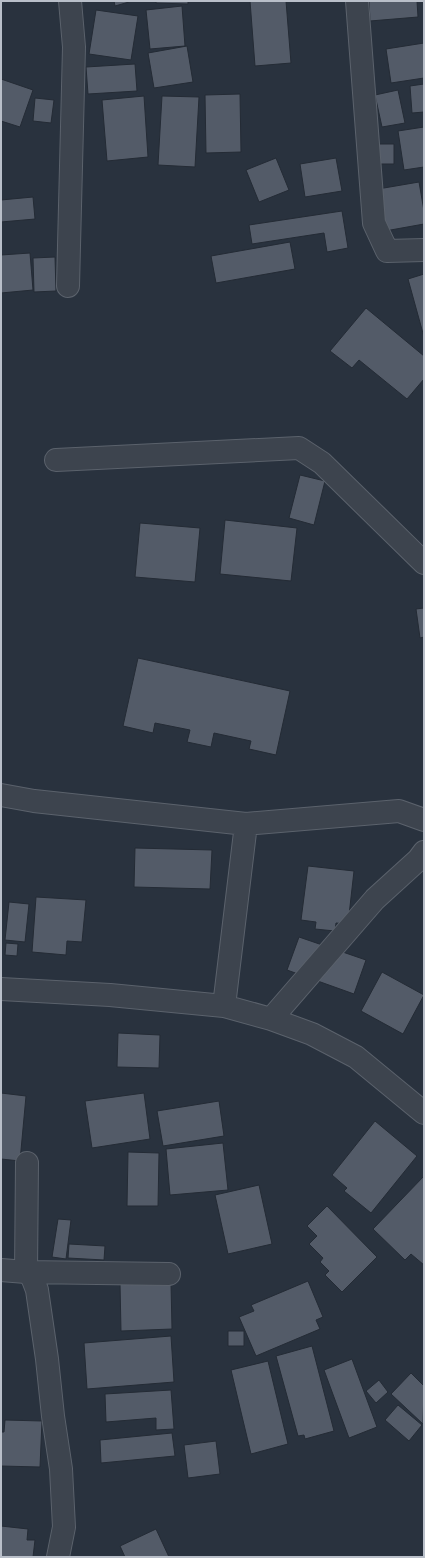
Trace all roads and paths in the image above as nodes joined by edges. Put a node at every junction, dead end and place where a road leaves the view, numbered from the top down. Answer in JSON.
{"nodes":[{"id":1,"x":70,"y":1,"type":"edge"},
{"id":2,"x":357,"y":1,"type":"edge"},
{"id":3,"x":424,"y":250,"type":"edge"},
{"id":4,"x":68,"y":286,"type":"dead end"},
{"id":5,"x":56,"y":460,"type":"dead end"},
{"id":6,"x":424,"y":563,"type":"edge"},
{"id":7,"x":1,"y":795,"type":"edge"},
{"id":8,"x":424,"y":820,"type":"edge"},
{"id":9,"x":246,"y":824,"type":"junction"},
{"id":10,"x":424,"y":852,"type":"edge"},
{"id":11,"x":1,"y":989,"type":"edge"},
{"id":12,"x":224,"y":1006,"type":"junction"},
{"id":13,"x":271,"y":1018,"type":"junction"},
{"id":14,"x":424,"y":1113,"type":"edge"},
{"id":15,"x":27,"y":1163,"type":"dead end"},
{"id":16,"x":1,"y":1270,"type":"edge"},
{"id":17,"x":26,"y":1272,"type":"junction"},
{"id":18,"x":169,"y":1274,"type":"dead end"},
{"id":19,"x":58,"y":1557,"type":"edge"}],
"edges":[{"from":1,"to":4,"type":"street"},
{"from":2,"to":3,"type":"street"},
{"from":5,"to":6,"type":"street"},
{"from":7,"to":9,"type":"street"},
{"from":8,"to":9,"type":"street"},
{"from":9,"to":12,"type":"street"},
{"from":10,"to":13,"type":"street"},
{"from":11,"to":12,"type":"street"},
{"from":12,"to":13,"type":"street"},
{"from":13,"to":14,"type":"street"},
{"from":15,"to":17,"type":"street"},
{"from":16,"to":17,"type":"street"},
{"from":17,"to":18,"type":"street"},
{"from":17,"to":19,"type":"street"}]}
